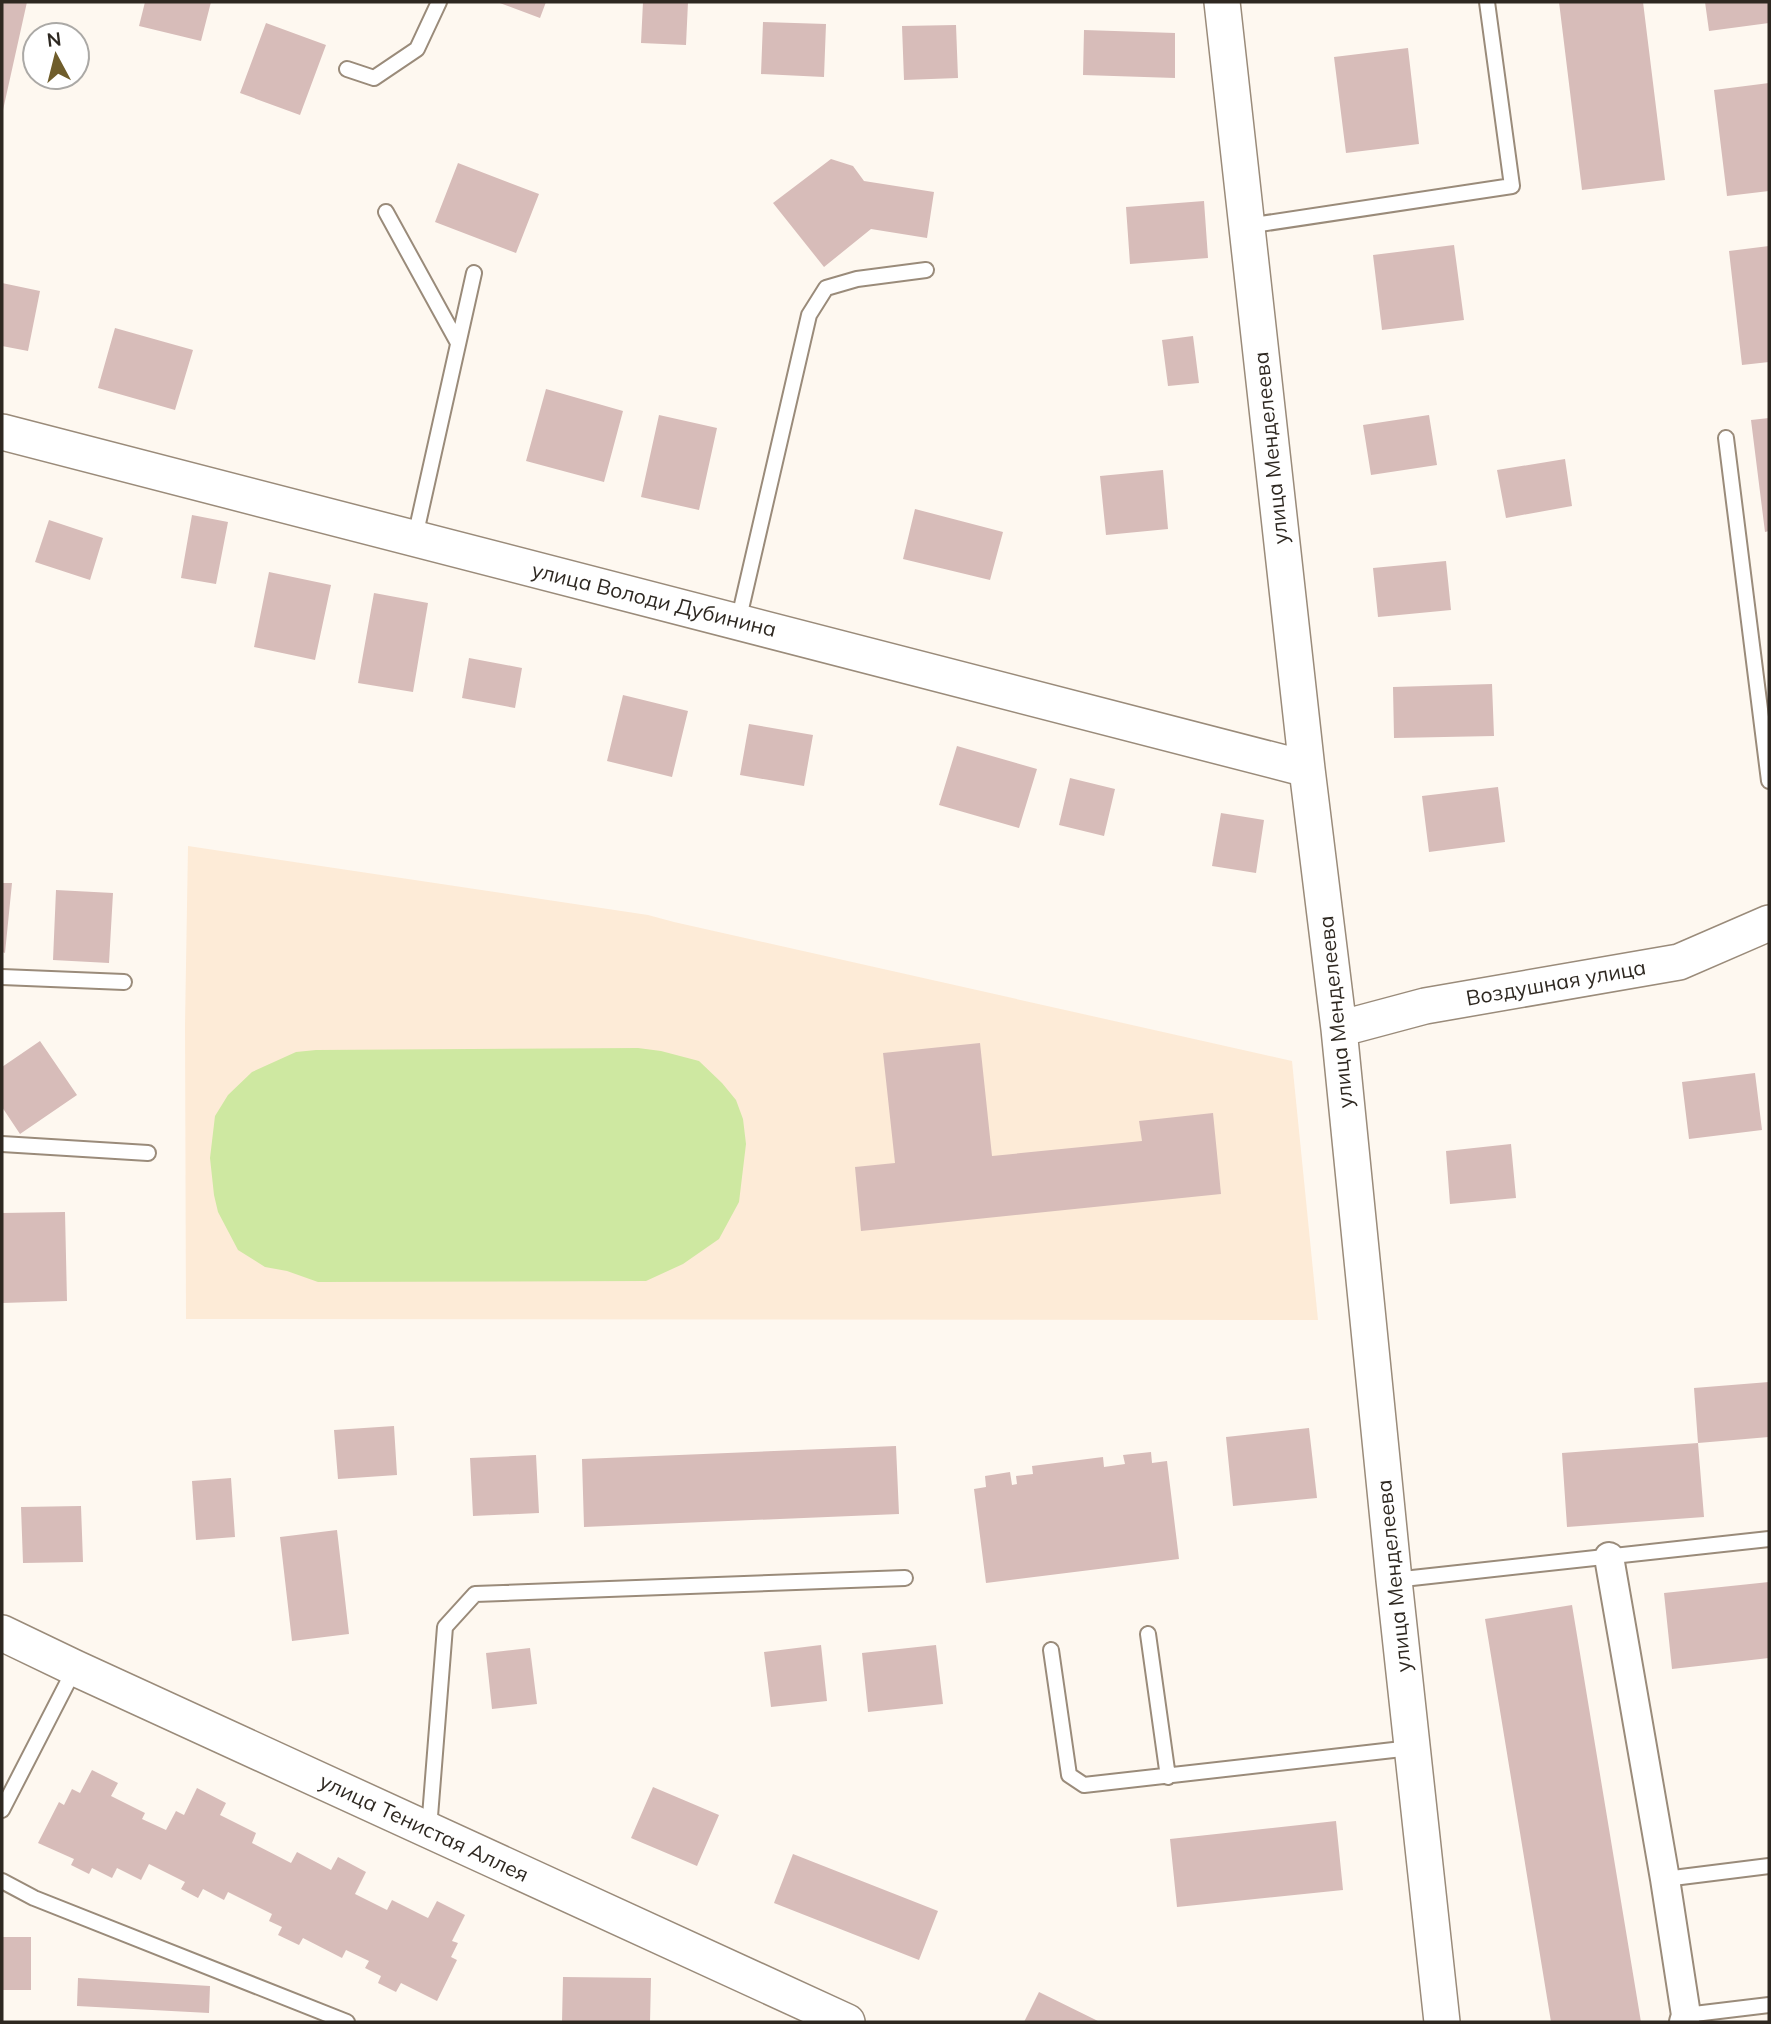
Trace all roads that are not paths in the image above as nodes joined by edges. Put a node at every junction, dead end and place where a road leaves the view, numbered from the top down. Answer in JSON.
{"nodes":[{"id":1,"x":439,"y":2,"type":"edge"},
{"id":2,"x":1222,"y":2,"type":"edge"},
{"id":3,"x":1488,"y":2,"type":"edge"},
{"id":4,"x":347,"y":69,"type":"dead end"},
{"id":5,"x":386,"y":212,"type":"dead end"},
{"id":6,"x":1247,"y":226,"type":"junction"},
{"id":7,"x":926,"y":270,"type":"dead end"},
{"id":8,"x":474,"y":273,"type":"dead end"},
{"id":9,"x":458,"y":343,"type":"junction"},
{"id":10,"x":2,"y":432,"type":"edge"},
{"id":11,"x":1726,"y":438,"type":"dead end"},
{"id":12,"x":414,"y":538,"type":"junction"},
{"id":13,"x":738,"y":622,"type":"junction"},
{"id":14,"x":1307,"y":769,"type":"junction"},
{"id":15,"x":1769,"y":781,"type":"edge"},
{"id":16,"x":1769,"y":923,"type":"edge"},
{"id":17,"x":2,"y":977,"type":"edge"},
{"id":18,"x":124,"y":982,"type":"dead end"},
{"id":19,"x":1339,"y":1029,"type":"junction"},
{"id":20,"x":2,"y":1143,"type":"edge"},
{"id":21,"x":148,"y":1153,"type":"dead end"},
{"id":22,"x":1769,"y":1539,"type":"edge"},
{"id":23,"x":1609,"y":1556,"type":"junction"},
{"id":24,"x":905,"y":1578,"type":"dead end"},
{"id":25,"x":1394,"y":1580,"type":"junction"},
{"id":26,"x":2,"y":1633,"type":"edge"},
{"id":27,"x":1147,"y":1634,"type":"dead end"},
{"id":28,"x":1051,"y":1650,"type":"dead end"},
{"id":29,"x":75,"y":1668,"type":"junction"},
{"id":30,"x":1412,"y":1748,"type":"junction"},
{"id":31,"x":1168,"y":1777,"type":"junction"},
{"id":32,"x":2,"y":1810,"type":"edge"},
{"id":33,"x":429,"y":1831,"type":"junction"},
{"id":34,"x":1769,"y":1866,"type":"edge"},
{"id":35,"x":1665,"y":1879,"type":"junction"},
{"id":36,"x":2,"y":1881,"type":"edge"},
{"id":37,"x":1769,"y":2004,"type":"edge"},
{"id":38,"x":1685,"y":2019,"type":"edge"},
{"id":39,"x":346,"y":2022,"type":"edge"},
{"id":40,"x":847,"y":2022,"type":"edge"},
{"id":41,"x":1443,"y":2022,"type":"edge"}],
"edges":[{"from":1,"to":4,"type":"lane"},
{"from":2,"to":6,"type":"street","name":"улица Менделеева"},
{"from":3,"to":6,"type":"lane"},
{"from":5,"to":9,"type":"lane"},
{"from":6,"to":14,"type":"street","name":"улица Менделеева"},
{"from":7,"to":13,"type":"lane"},
{"from":8,"to":9,"type":"lane"},
{"from":9,"to":12,"type":"lane"},
{"from":10,"to":12,"type":"street","name":"улица Володи Дубинина"},
{"from":11,"to":15,"type":"lane"},
{"from":12,"to":13,"type":"street","name":"улица Володи Дубинина"},
{"from":13,"to":14,"type":"street","name":"улица Володи Дубинина"},
{"from":14,"to":19,"type":"street","name":"улица Менделеева"},
{"from":16,"to":19,"type":"street","name":"Воздушная улица"},
{"from":17,"to":18,"type":"lane"},
{"from":19,"to":25,"type":"street","name":"улица Менделеева"},
{"from":20,"to":21,"type":"lane"},
{"from":22,"to":23,"type":"lane"},
{"from":23,"to":25,"type":"lane"},
{"from":23,"to":35,"type":"street"},
{"from":24,"to":33,"type":"lane"},
{"from":25,"to":30,"type":"street","name":"улица Менделеева"},
{"from":26,"to":29,"type":"street","name":"улица Тенистая Аллея"},
{"from":27,"to":31,"type":"lane"},
{"from":28,"to":31,"type":"lane"},
{"from":29,"to":32,"type":"lane"},
{"from":29,"to":33,"type":"street","name":"улица Тенистая Аллея"},
{"from":30,"to":31,"type":"lane"},
{"from":30,"to":41,"type":"street","name":"улица Менделеева"},
{"from":33,"to":40,"type":"street","name":"улица Тенистая Аллея"},
{"from":34,"to":35,"type":"lane"},
{"from":35,"to":38,"type":"street"},
{"from":36,"to":39,"type":"lane"},
{"from":37,"to":38,"type":"lane"}]}
